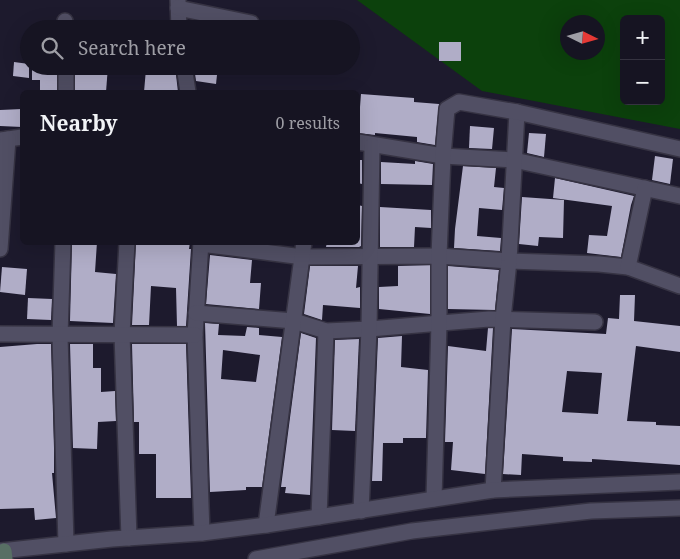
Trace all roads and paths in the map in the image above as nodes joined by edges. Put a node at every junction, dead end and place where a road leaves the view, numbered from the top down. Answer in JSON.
{"nodes":[{"id":1,"x":178,"y":4,"type":"edge"},
{"id":2,"x":179,"y":20,"type":"edge"},
{"id":3,"x":240,"y":20,"type":"edge"},
{"id":4,"x":66,"y":75,"type":"edge"},
{"id":5,"x":185,"y":75,"type":"edge"},
{"id":6,"x":66,"y":90,"type":"edge"},
{"id":7,"x":188,"y":90,"type":"edge"},
{"id":8,"x":517,"y":112,"type":"junction"},
{"id":9,"x":10,"y":139,"type":"edge"},
{"id":10,"x":365,"y":144,"type":"edge"},
{"id":11,"x":680,"y":149,"type":"edge"},
{"id":12,"x":443,"y":156,"type":"junction"},
{"id":13,"x":514,"y":160,"type":"junction"},
{"id":14,"x":645,"y":188,"type":"junction"},
{"id":15,"x":364,"y":195,"type":"edge"},
{"id":16,"x":680,"y":196,"type":"edge"},
{"id":17,"x":62,"y":245,"type":"edge"},
{"id":18,"x":127,"y":245,"type":"edge"},
{"id":19,"x":201,"y":245,"type":"edge"},
{"id":20,"x":230,"y":245,"type":"edge"},
{"id":21,"x":0,"y":249,"type":"edge"},
{"id":22,"x":304,"y":250,"type":"edge"},
{"id":23,"x":370,"y":256,"type":"junction"},
{"id":24,"x":439,"y":256,"type":"junction"},
{"id":25,"x":509,"y":261,"type":"junction"},
{"id":26,"x":628,"y":267,"type":"junction"},
{"id":27,"x":680,"y":286,"type":"edge"},
{"id":28,"x":196,"y":313,"type":"junction"},
{"id":29,"x":503,"y":319,"type":"junction"},
{"id":30,"x":294,"y":321,"type":"junction"},
{"id":31,"x":595,"y":322,"type":"dead end"},
{"id":32,"x":439,"y":323,"type":"junction"},
{"id":33,"x":369,"y":330,"type":"junction"},
{"id":34,"x":326,"y":331,"type":"junction"},
{"id":35,"x":0,"y":334,"type":"edge"},
{"id":36,"x":122,"y":334,"type":"junction"},
{"id":37,"x":195,"y":335,"type":"junction"},
{"id":38,"x":60,"y":336,"type":"junction"},
{"id":39,"x":680,"y":482,"type":"edge"},
{"id":40,"x":493,"y":490,"type":"junction"},
{"id":41,"x":434,"y":498,"type":"junction"},
{"id":42,"x":680,"y":508,"type":"edge"},
{"id":43,"x":362,"y":510,"type":"junction"},
{"id":44,"x":320,"y":517,"type":"junction"},
{"id":45,"x":266,"y":526,"type":"junction"},
{"id":46,"x":202,"y":533,"type":"junction"},
{"id":47,"x":129,"y":538,"type":"junction"},
{"id":48,"x":66,"y":544,"type":"junction"},
{"id":49,"x":3,"y":554,"type":"edge"},
{"id":50,"x":256,"y":559,"type":"edge"}],
"edges":[{"from":1,"to":2,"type":"street"},
{"from":1,"to":3,"type":"street"},
{"from":4,"to":6,"type":"street"},
{"from":5,"to":7,"type":"street"},
{"from":8,"to":11,"type":"street"},
{"from":8,"to":12,"type":"street"},
{"from":8,"to":13,"type":"street"},
{"from":9,"to":21,"type":"street"},
{"from":10,"to":12,"type":"street"},
{"from":10,"to":15,"type":"street"},
{"from":12,"to":13,"type":"street"},
{"from":12,"to":24,"type":"street"},
{"from":13,"to":14,"type":"street"},
{"from":13,"to":25,"type":"street"},
{"from":14,"to":16,"type":"street"},
{"from":14,"to":26,"type":"street"},
{"from":15,"to":23,"type":"street"},
{"from":17,"to":38,"type":"street"},
{"from":18,"to":36,"type":"street"},
{"from":19,"to":28,"type":"street"},
{"from":20,"to":22,"type":"street"},
{"from":22,"to":23,"type":"street"},
{"from":22,"to":30,"type":"street"},
{"from":23,"to":24,"type":"street"},
{"from":23,"to":33,"type":"street"},
{"from":24,"to":25,"type":"street"},
{"from":24,"to":32,"type":"street"},
{"from":25,"to":26,"type":"street"},
{"from":25,"to":29,"type":"street"},
{"from":26,"to":27,"type":"street"},
{"from":28,"to":30,"type":"street"},
{"from":28,"to":37,"type":"street"},
{"from":29,"to":31,"type":"street"},
{"from":29,"to":32,"type":"street"},
{"from":29,"to":40,"type":"street"},
{"from":30,"to":34,"type":"street"},
{"from":30,"to":45,"type":"street"},
{"from":32,"to":33,"type":"street"},
{"from":32,"to":41,"type":"street"},
{"from":33,"to":34,"type":"street"},
{"from":33,"to":43,"type":"street"},
{"from":34,"to":44,"type":"street"},
{"from":35,"to":38,"type":"street"},
{"from":36,"to":37,"type":"street"},
{"from":36,"to":38,"type":"street"},
{"from":36,"to":47,"type":"street"},
{"from":37,"to":46,"type":"street"},
{"from":38,"to":48,"type":"street"},
{"from":39,"to":40,"type":"street"},
{"from":40,"to":41,"type":"street"},
{"from":41,"to":43,"type":"street"},
{"from":42,"to":50,"type":"street"},
{"from":43,"to":44,"type":"street"},
{"from":44,"to":45,"type":"street"},
{"from":45,"to":46,"type":"street"},
{"from":46,"to":47,"type":"street"},
{"from":47,"to":48,"type":"street"},
{"from":48,"to":49,"type":"street"}]}
